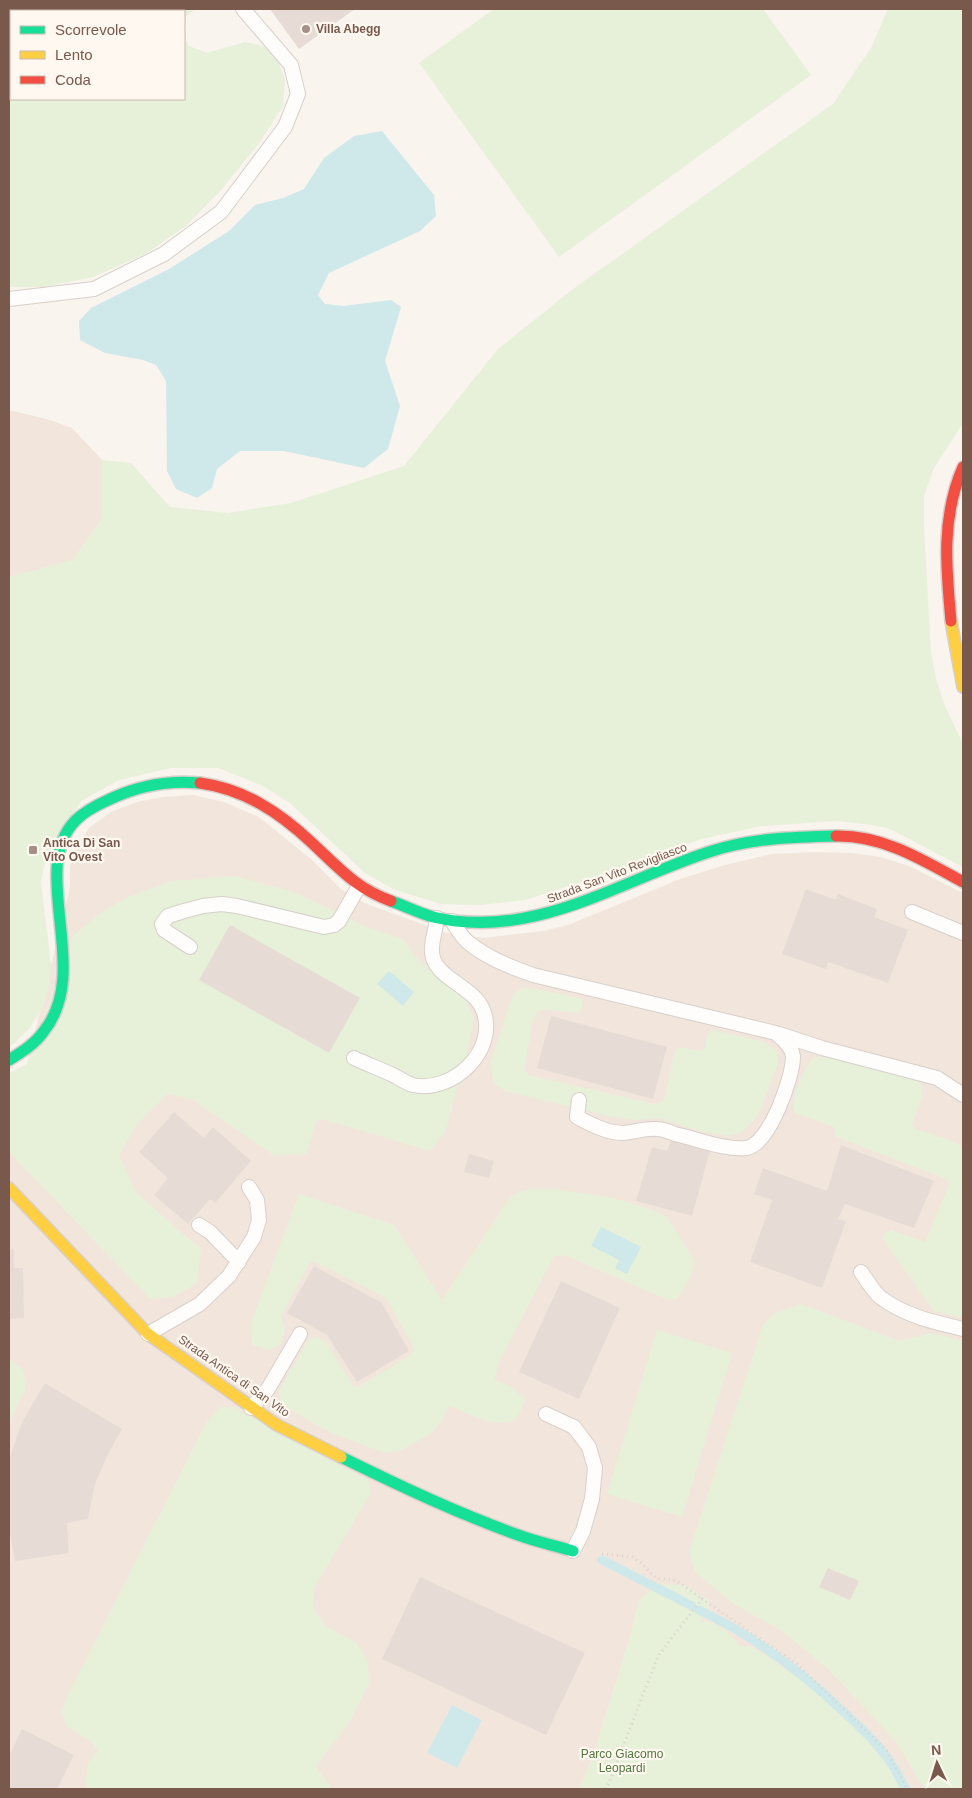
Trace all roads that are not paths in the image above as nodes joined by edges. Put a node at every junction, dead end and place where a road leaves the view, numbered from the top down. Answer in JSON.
{"nodes":[{"id":1,"x":242,"y":9,"type":"edge"},
{"id":2,"x":9,"y":298,"type":"edge"},
{"id":3,"x":963,"y":467,"type":"edge"},
{"id":4,"x":963,"y":687,"type":"edge"},
{"id":5,"x":963,"y":882,"type":"edge"},
{"id":6,"x":359,"y":886,"type":"junction"},
{"id":7,"x":912,"y":912,"type":"dead end"},
{"id":8,"x":437,"y":918,"type":"junction"},
{"id":9,"x":452,"y":921,"type":"junction"},
{"id":10,"x":963,"y":933,"type":"edge"},
{"id":11,"x":190,"y":947,"type":"dead end"},
{"id":12,"x":776,"y":1033,"type":"junction"},
{"id":13,"x":354,"y":1058,"type":"dead end"},
{"id":14,"x":9,"y":1060,"type":"edge"},
{"id":15,"x":963,"y":1095,"type":"edge"},
{"id":16,"x":579,"y":1100,"type":"dead end"},
{"id":17,"x":249,"y":1187,"type":"dead end"},
{"id":18,"x":9,"y":1188,"type":"edge"},
{"id":19,"x":199,"y":1225,"type":"dead end"},
{"id":20,"x":239,"y":1262,"type":"junction"},
{"id":21,"x":861,"y":1272,"type":"dead end"},
{"id":22,"x":963,"y":1328,"type":"edge"},
{"id":23,"x":148,"y":1334,"type":"junction"},
{"id":24,"x":300,"y":1334,"type":"dead end"},
{"id":25,"x":251,"y":1408,"type":"junction"},
{"id":26,"x":546,"y":1414,"type":"dead end"},
{"id":27,"x":573,"y":1551,"type":"joint"}],
"edges":[{"from":1,"to":2,"type":"lane"},
{"from":3,"to":4,"type":"street"},
{"from":5,"to":9,"type":"street","name":"Strada San Vito Revigliasco"},
{"from":6,"to":8,"type":"street","name":"Strada San Vito Revigliasco"},
{"from":6,"to":11,"type":"lane"},
{"from":6,"to":14,"type":"street","name":"Strada San Vito Revigliasco"},
{"from":7,"to":10,"type":"lane"},
{"from":8,"to":9,"type":"street","name":"Strada San Vito Revigliasco"},
{"from":8,"to":13,"type":"lane"},
{"from":9,"to":12,"type":"lane"},
{"from":12,"to":15,"type":"lane"},
{"from":12,"to":16,"type":"lane"},
{"from":17,"to":20,"type":"lane"},
{"from":18,"to":23,"type":"street","name":"Strada Antica di San Vito"},
{"from":19,"to":20,"type":"lane"},
{"from":20,"to":23,"type":"lane"},
{"from":21,"to":22,"type":"lane"},
{"from":23,"to":25,"type":"street","name":"Strada Antica di San Vito"},
{"from":24,"to":25,"type":"lane"},
{"from":25,"to":27,"type":"street","name":"Strada Antica di San Vito"},
{"from":26,"to":27,"type":"lane"}]}
